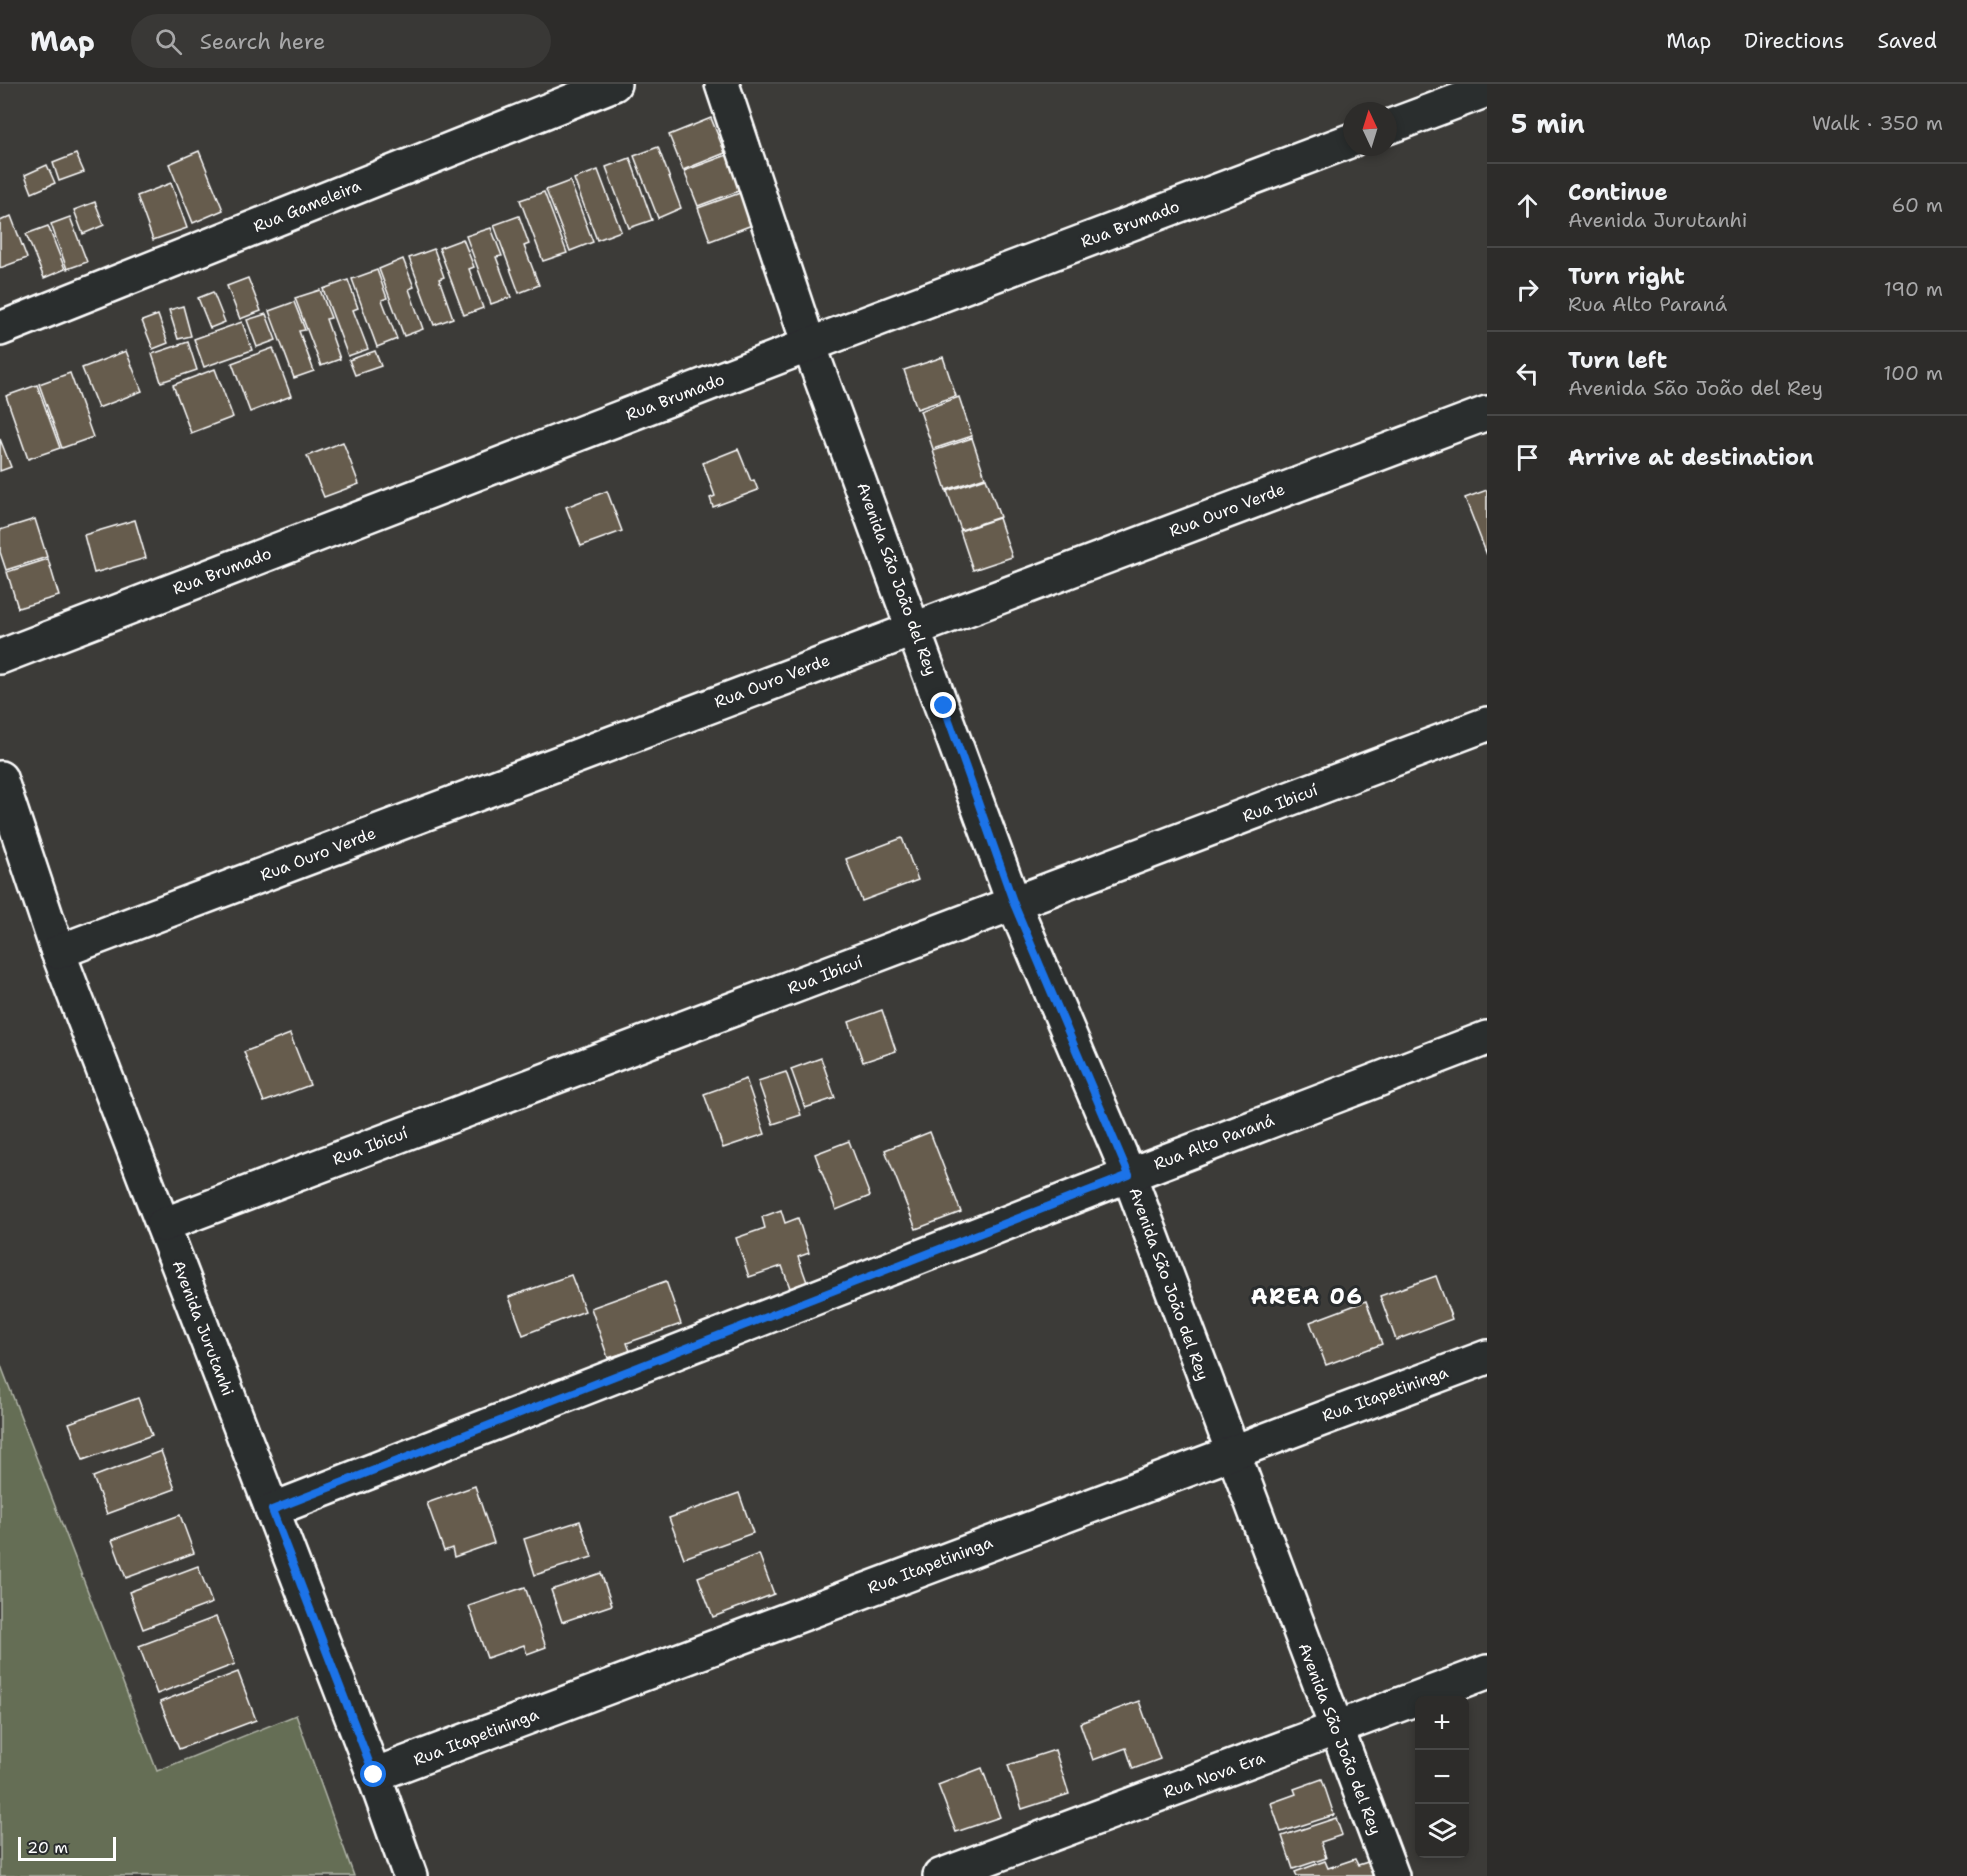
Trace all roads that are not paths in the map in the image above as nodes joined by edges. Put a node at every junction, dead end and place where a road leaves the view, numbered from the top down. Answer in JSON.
{"nodes":[{"id":1,"x":614,"y":84,"type":"edge"},
{"id":2,"x":722,"y":84,"type":"edge"},
{"id":3,"x":1487,"y":90,"type":"edge"},
{"id":4,"x":1397,"y":124,"type":"edge"},
{"id":5,"x":1343,"y":144,"type":"edge"},
{"id":6,"x":0,"y":329,"type":"edge"},
{"id":7,"x":809,"y":345,"type":"junction"},
{"id":8,"x":1487,"y":413,"type":"edge"},
{"id":9,"x":915,"y":627,"type":"junction"},
{"id":10,"x":0,"y":657,"type":"edge"},
{"id":11,"x":1487,"y":724,"type":"edge"},
{"id":12,"x":0,"y":778,"type":"edge"},
{"id":13,"x":1014,"y":904,"type":"junction"},
{"id":14,"x":58,"y":952,"type":"junction"},
{"id":15,"x":1487,"y":1038,"type":"edge"},
{"id":16,"x":1129,"y":1175,"type":"junction"},
{"id":17,"x":163,"y":1225,"type":"junction"},
{"id":18,"x":1487,"y":1357,"type":"edge"},
{"id":19,"x":1232,"y":1451,"type":"junction"},
{"id":20,"x":272,"y":1510,"type":"junction"},
{"id":21,"x":1487,"y":1672,"type":"edge"},
{"id":22,"x":1337,"y":1729,"type":"junction"},
{"id":23,"x":374,"y":1775,"type":"junction"},
{"id":24,"x":410,"y":1876,"type":"edge"},
{"id":25,"x":940,"y":1876,"type":"edge"},
{"id":26,"x":1392,"y":1876,"type":"edge"}],
"edges":[{"from":1,"to":6,"type":"street","name":"Rua Gameleira"},
{"from":2,"to":7,"type":"street","name":"Avenida São João del Rey"},
{"from":3,"to":4,"type":"street"},
{"from":5,"to":7,"type":"street","name":"Rua Brumado"},
{"from":7,"to":9,"type":"street","name":"Avenida São João del Rey"},
{"from":7,"to":10,"type":"street","name":"Rua Brumado"},
{"from":8,"to":9,"type":"street","name":"Rua Ouro Verde"},
{"from":9,"to":13,"type":"street","name":"Avenida São João del Rey"},
{"from":9,"to":14,"type":"street","name":"Rua Ouro Verde"},
{"from":11,"to":13,"type":"street","name":"Rua Ibicuí"},
{"from":12,"to":14,"type":"street","name":"Avenida Jurutanhi"},
{"from":13,"to":16,"type":"street","name":"Avenida São João del Rey"},
{"from":13,"to":17,"type":"street","name":"Rua Ibicuí"},
{"from":14,"to":17,"type":"street","name":"Avenida Jurutanhi"},
{"from":15,"to":16,"type":"street","name":"Rua Alto Paraná"},
{"from":16,"to":19,"type":"street","name":"Avenida São João del Rey"},
{"from":16,"to":20,"type":"street","name":"Rua Alto Paraná"},
{"from":17,"to":20,"type":"street","name":"Avenida Jurutanhi"},
{"from":18,"to":19,"type":"street","name":"Rua Itapetininga"},
{"from":19,"to":22,"type":"street","name":"Avenida São João del Rey"},
{"from":19,"to":23,"type":"street","name":"Rua Itapetininga"},
{"from":20,"to":23,"type":"street","name":"Avenida Jurutanhi"},
{"from":21,"to":22,"type":"street","name":"Rua Nova Era"},
{"from":22,"to":25,"type":"street","name":"Rua Nova Era"},
{"from":22,"to":26,"type":"street","name":"Avenida São João del Rey"},
{"from":23,"to":24,"type":"street","name":"Avenida Jurutanhi"}]}
